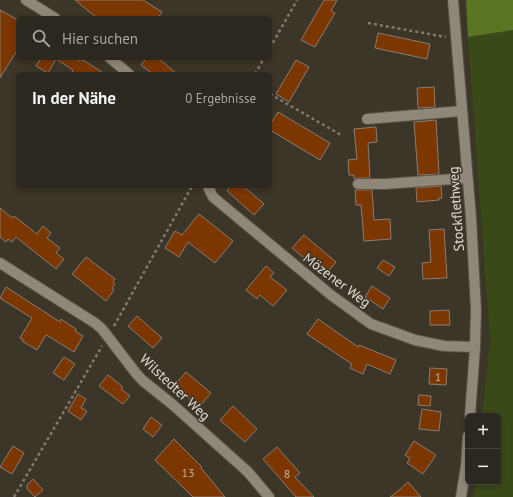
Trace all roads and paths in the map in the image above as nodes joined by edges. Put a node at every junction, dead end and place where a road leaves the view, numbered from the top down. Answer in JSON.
{"nodes":[{"id":1,"x":26,"y":0,"type":"edge"},
{"id":2,"x":297,"y":0,"type":"edge"},
{"id":3,"x":453,"y":0,"type":"edge"},
{"id":4,"x":52,"y":16,"type":"edge"},
{"id":5,"x":368,"y":23,"type":"dead end"},
{"id":6,"x":457,"y":39,"type":"junction"},
{"id":7,"x":272,"y":44,"type":"edge"},
{"id":8,"x":112,"y":60,"type":"edge"},
{"id":9,"x":263,"y":60,"type":"edge"},
{"id":10,"x":127,"y":72,"type":"edge"},
{"id":11,"x":257,"y":72,"type":"edge"},
{"id":12,"x":272,"y":95,"type":"edge"},
{"id":13,"x":462,"y":111,"type":"junction"},
{"id":14,"x":367,"y":119,"type":"dead end"},
{"id":15,"x":341,"y":135,"type":"dead end"},
{"id":16,"x":467,"y":178,"type":"junction"},
{"id":17,"x":358,"y":184,"type":"dead end"},
{"id":18,"x":191,"y":188,"type":"edge"},
{"id":19,"x":209,"y":188,"type":"edge"},
{"id":20,"x":0,"y":263,"type":"edge"},
{"id":21,"x":108,"y":335,"type":"junction"},
{"id":22,"x":475,"y":347,"type":"junction"},
{"id":23,"x":470,"y":413,"type":"edge"},
{"id":24,"x":467,"y":449,"type":"edge"},
{"id":25,"x":14,"y":497,"type":"edge"},
{"id":26,"x":269,"y":497,"type":"edge"},
{"id":27,"x":461,"y":497,"type":"edge"}],
"edges":[{"from":1,"to":4,"type":"street"},
{"from":2,"to":7,"type":"path"},
{"from":3,"to":6,"type":"street","name":"Stockflethweg"},
{"from":5,"to":6,"type":"path"},
{"from":6,"to":13,"type":"street","name":"Stockflethweg"},
{"from":8,"to":10,"type":"street"},
{"from":9,"to":11,"type":"path"},
{"from":12,"to":15,"type":"path"},
{"from":13,"to":14,"type":"street"},
{"from":13,"to":16,"type":"street","name":"Stockflethweg"},
{"from":16,"to":17,"type":"street"},
{"from":16,"to":22,"type":"street","name":"Stockflethweg"},
{"from":18,"to":21,"type":"path"},
{"from":19,"to":22,"type":"street","name":"Mözener Weg"},
{"from":20,"to":21,"type":"street","name":"Wilstedter Weg"},
{"from":21,"to":25,"type":"path"},
{"from":21,"to":26,"type":"street","name":"Wilstedter Weg"},
{"from":22,"to":23,"type":"street","name":"Stockflethweg"},
{"from":24,"to":27,"type":"street"}]}
